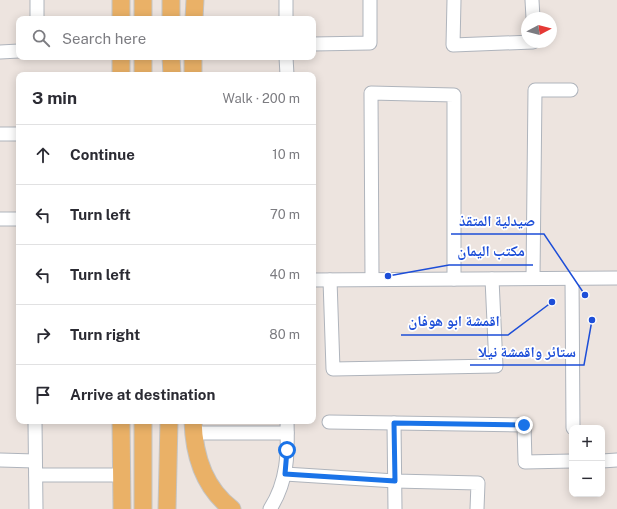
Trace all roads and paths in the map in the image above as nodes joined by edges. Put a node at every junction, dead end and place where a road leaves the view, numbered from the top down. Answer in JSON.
{"nodes":[{"id":1,"x":37,"y":0,"type":"edge"},
{"id":2,"x":122,"y":0,"type":"edge"},
{"id":3,"x":143,"y":0,"type":"edge"},
{"id":4,"x":171,"y":0,"type":"edge"},
{"id":5,"x":194,"y":0,"type":"edge"},
{"id":6,"x":286,"y":0,"type":"edge"},
{"id":7,"x":370,"y":0,"type":"edge"},
{"id":8,"x":454,"y":0,"type":"edge"},
{"id":9,"x":532,"y":0,"type":"edge"},
{"id":10,"x":532,"y":12,"type":"edge"},
{"id":11,"x":37,"y":16,"type":"edge"},
{"id":12,"x":121,"y":16,"type":"edge"},
{"id":13,"x":143,"y":16,"type":"edge"},
{"id":14,"x":171,"y":16,"type":"edge"},
{"id":15,"x":194,"y":16,"type":"edge"},
{"id":16,"x":286,"y":16,"type":"edge"},
{"id":17,"x":521,"y":42,"type":"edge"},
{"id":18,"x":316,"y":44,"type":"edge"},
{"id":19,"x":16,"y":51,"type":"edge"},
{"id":20,"x":0,"y":52,"type":"edge"},
{"id":21,"x":121,"y":60,"type":"edge"},
{"id":22,"x":143,"y":60,"type":"edge"},
{"id":23,"x":172,"y":60,"type":"edge"},
{"id":24,"x":193,"y":60,"type":"edge"},
{"id":25,"x":286,"y":60,"type":"edge"},
{"id":26,"x":121,"y":72,"type":"edge"},
{"id":27,"x":143,"y":72,"type":"edge"},
{"id":28,"x":172,"y":72,"type":"edge"},
{"id":29,"x":193,"y":72,"type":"edge"},
{"id":30,"x":286,"y":72,"type":"edge"},
{"id":31,"x":571,"y":90,"type":"dead end"},
{"id":32,"x":0,"y":134,"type":"edge"},
{"id":33,"x":16,"y":134,"type":"edge"},
{"id":34,"x":0,"y":219,"type":"edge"},
{"id":35,"x":16,"y":219,"type":"edge"},
{"id":36,"x":372,"y":278,"type":"junction"},
{"id":37,"x":533,"y":278,"type":"junction"},
{"id":38,"x":572,"y":278,"type":"junction"},
{"id":39,"x":617,"y":278,"type":"edge"},
{"id":40,"x":454,"y":279,"type":"junction"},
{"id":41,"x":492,"y":279,"type":"junction"},
{"id":42,"x":316,"y":280,"type":"edge"},
{"id":43,"x":330,"y":280,"type":"junction"},
{"id":44,"x":329,"y":422,"type":"dead end"},
{"id":45,"x":394,"y":423,"type":"junction"},
{"id":46,"x":35,"y":424,"type":"edge"},
{"id":47,"x":121,"y":424,"type":"edge"},
{"id":48,"x":143,"y":424,"type":"edge"},
{"id":49,"x":169,"y":424,"type":"edge"},
{"id":50,"x":573,"y":425,"type":"edge"},
{"id":51,"x":193,"y":427,"type":"edge"},
{"id":52,"x":287,"y":427,"type":"edge"},
{"id":53,"x":0,"y":460,"type":"edge"},
{"id":54,"x":617,"y":460,"type":"edge"},
{"id":55,"x":35,"y":461,"type":"junction"},
{"id":56,"x":569,"y":461,"type":"edge"},
{"id":57,"x":605,"y":461,"type":"edge"},
{"id":58,"x":285,"y":474,"type":"junction"},
{"id":59,"x":36,"y":475,"type":"junction"},
{"id":60,"x":121,"y":475,"type":"junction"},
{"id":61,"x":395,"y":481,"type":"junction"},
{"id":62,"x":36,"y":509,"type":"edge"},
{"id":63,"x":122,"y":509,"type":"edge"},
{"id":64,"x":143,"y":509,"type":"edge"},
{"id":65,"x":167,"y":509,"type":"edge"},
{"id":66,"x":232,"y":509,"type":"edge"},
{"id":67,"x":270,"y":509,"type":"edge"},
{"id":68,"x":395,"y":509,"type":"edge"},
{"id":69,"x":477,"y":509,"type":"edge"}],
"edges":[{"from":1,"to":11,"type":"street"},
{"from":2,"to":12,"type":"main road"},
{"from":3,"to":13,"type":"main road"},
{"from":4,"to":14,"type":"main road"},
{"from":5,"to":15,"type":"main road"},
{"from":6,"to":16,"type":"street"},
{"from":7,"to":18,"type":"street"},
{"from":8,"to":17,"type":"street"},
{"from":9,"to":10,"type":"street"},
{"from":19,"to":20,"type":"street"},
{"from":21,"to":26,"type":"main road"},
{"from":22,"to":27,"type":"main road"},
{"from":23,"to":28,"type":"main road"},
{"from":24,"to":29,"type":"main road"},
{"from":25,"to":30,"type":"street"},
{"from":31,"to":37,"type":"street"},
{"from":32,"to":33,"type":"street"},
{"from":34,"to":35,"type":"street"},
{"from":36,"to":40,"type":"street"},
{"from":36,"to":40,"type":"street"},
{"from":36,"to":43,"type":"street"},
{"from":37,"to":38,"type":"street"},
{"from":37,"to":41,"type":"street"},
{"from":38,"to":39,"type":"street"},
{"from":38,"to":50,"type":"street"},
{"from":40,"to":41,"type":"street"},
{"from":41,"to":43,"type":"street"},
{"from":42,"to":43,"type":"street"},
{"from":44,"to":45,"type":"street"},
{"from":45,"to":56,"type":"street"},
{"from":45,"to":61,"type":"street"},
{"from":46,"to":55,"type":"street"},
{"from":47,"to":60,"type":"main road"},
{"from":48,"to":64,"type":"main road"},
{"from":49,"to":65,"type":"main road"},
{"from":51,"to":52,"type":"street"},
{"from":51,"to":66,"type":"main road"},
{"from":52,"to":58,"type":"street"},
{"from":53,"to":55,"type":"street"},
{"from":54,"to":57,"type":"street"},
{"from":55,"to":59,"type":"street"},
{"from":58,"to":61,"type":"street"},
{"from":58,"to":67,"type":"street"},
{"from":59,"to":60,"type":"street"},
{"from":59,"to":62,"type":"street"},
{"from":60,"to":63,"type":"main road"},
{"from":61,"to":68,"type":"street"},
{"from":61,"to":69,"type":"street"}]}
